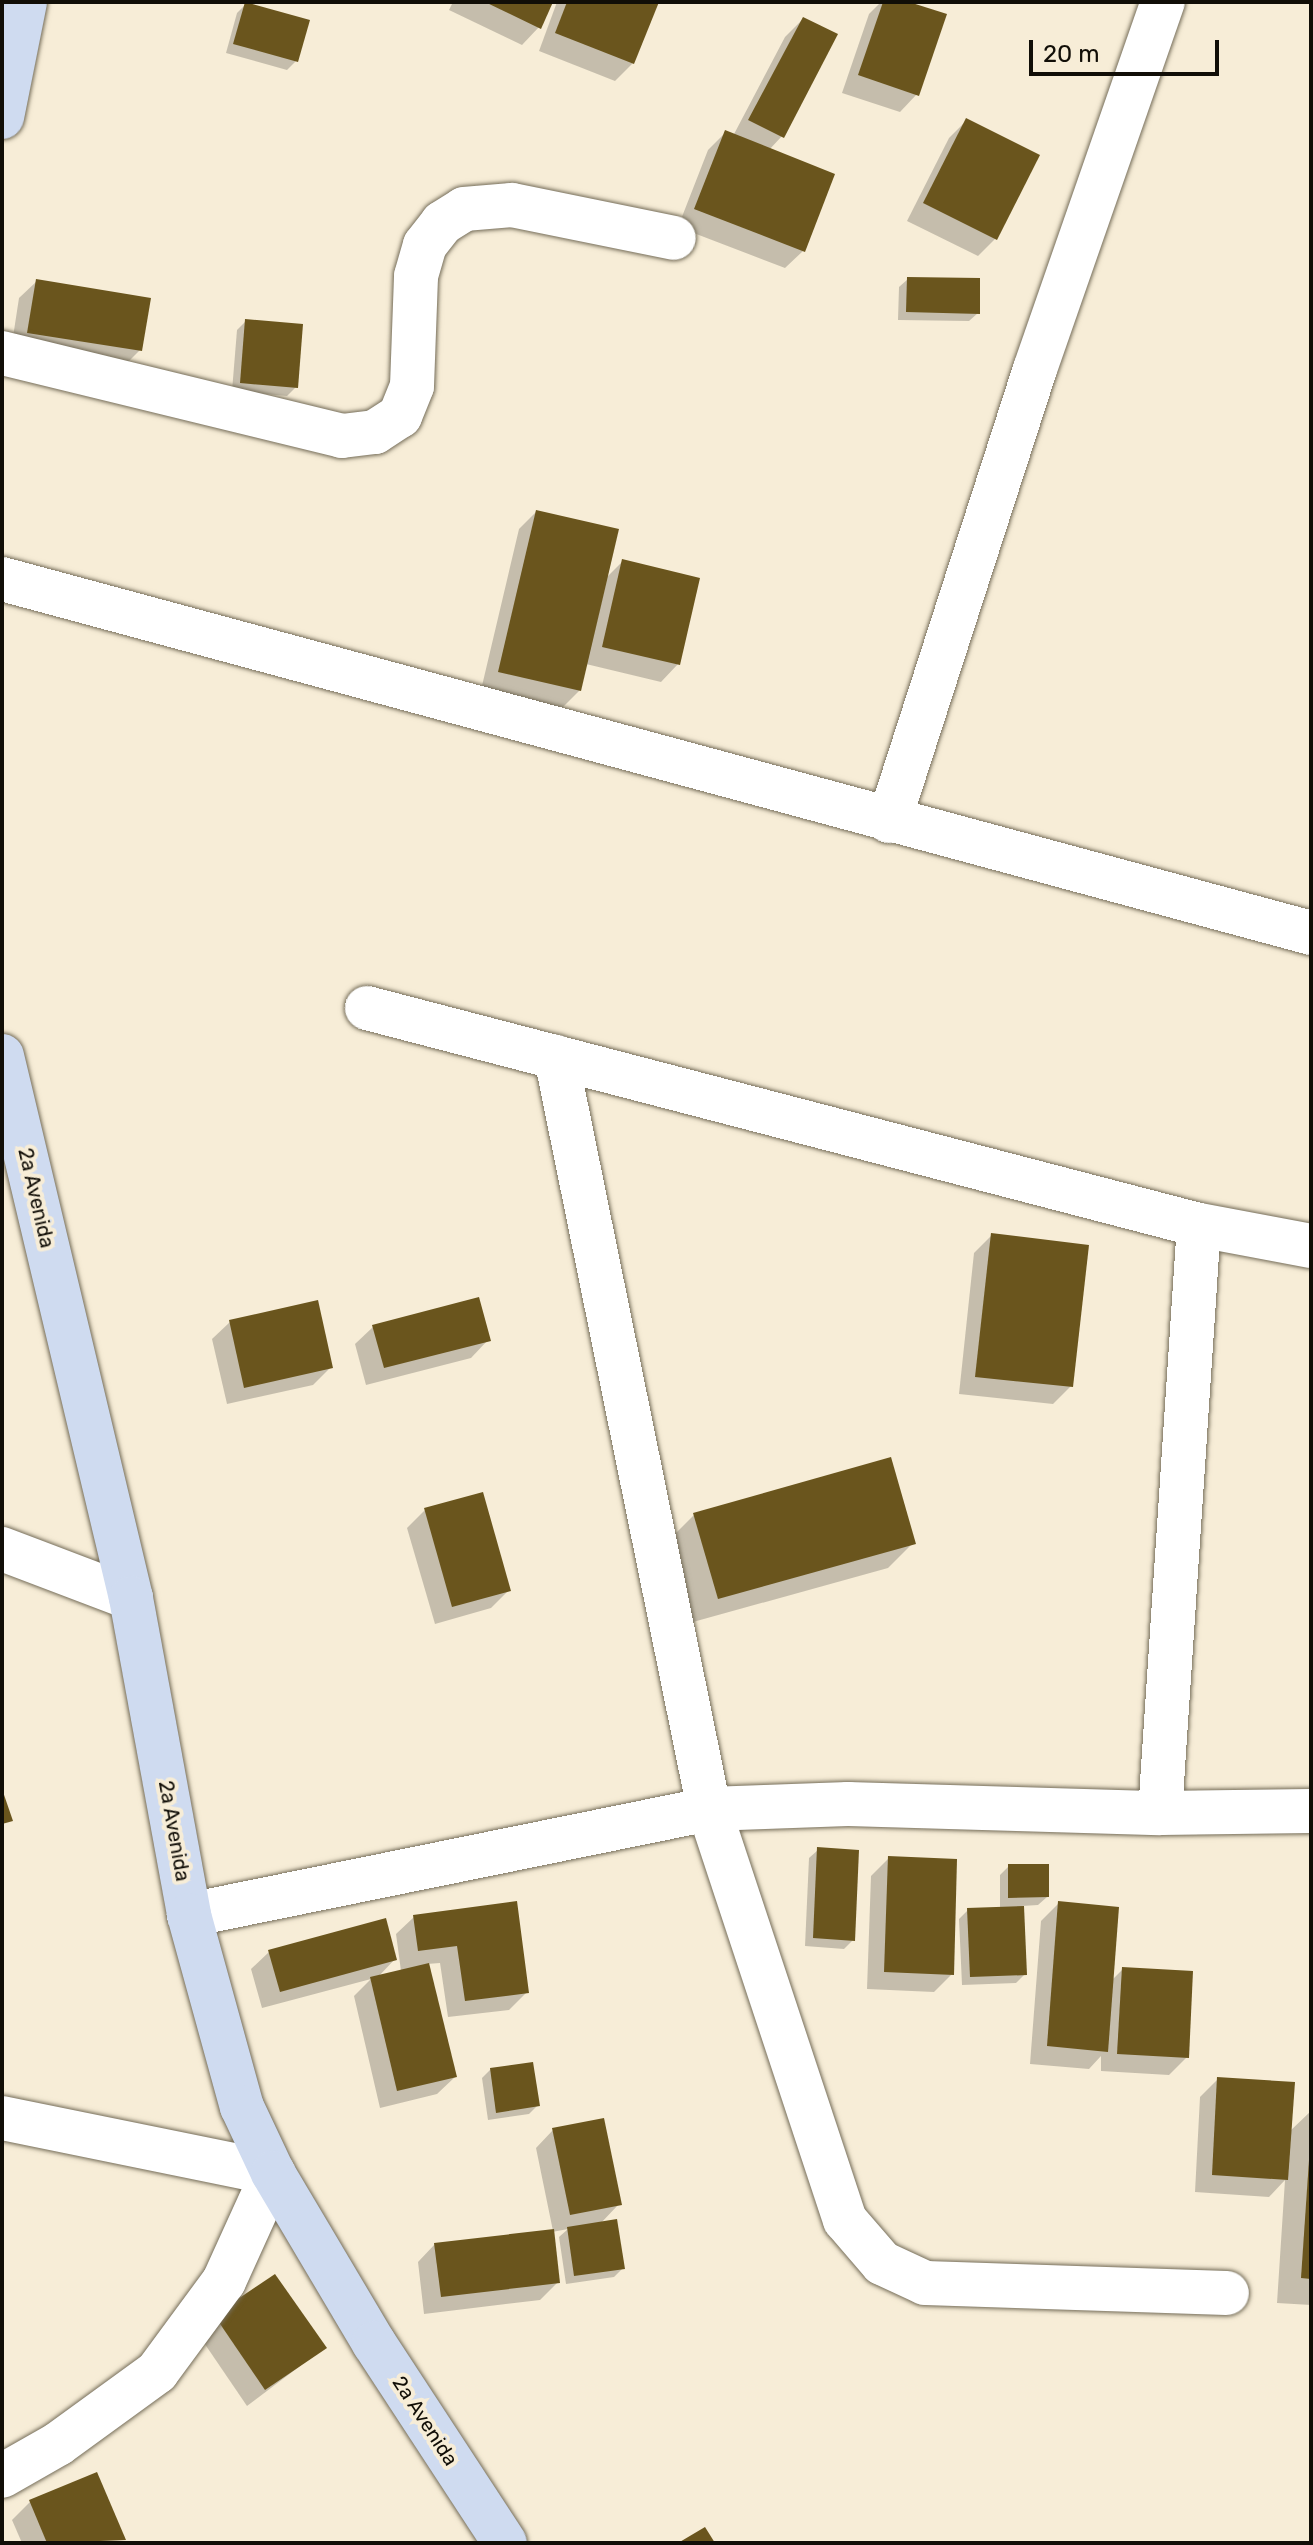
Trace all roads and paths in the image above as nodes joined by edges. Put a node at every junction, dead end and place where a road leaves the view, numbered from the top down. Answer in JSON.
{"nodes":[{"id":1,"x":25,"y":2,"type":"edge"},
{"id":2,"x":1163,"y":2,"type":"edge"},
{"id":3,"x":2,"y":117,"type":"edge"},
{"id":4,"x":674,"y":238,"type":"dead end"},
{"id":5,"x":2,"y":353,"type":"edge"},
{"id":6,"x":2,"y":579,"type":"edge"},
{"id":7,"x":889,"y":821,"type":"junction"},
{"id":8,"x":1311,"y":933,"type":"edge"},
{"id":9,"x":367,"y":1008,"type":"dead end"},
{"id":10,"x":2,"y":1056,"type":"edge"},
{"id":11,"x":556,"y":1057,"type":"junction"},
{"id":12,"x":1199,"y":1225,"type":"junction"},
{"id":13,"x":1311,"y":1246,"type":"edge"},
{"id":14,"x":2,"y":1549,"type":"edge"},
{"id":15,"x":131,"y":1598,"type":"junction"},
{"id":16,"x":709,"y":1809,"type":"junction"},
{"id":17,"x":1311,"y":1811,"type":"edge"},
{"id":18,"x":1160,"y":1813,"type":"junction"},
{"id":19,"x":189,"y":1915,"type":"junction"},
{"id":20,"x":2,"y":2118,"type":"edge"},
{"id":21,"x":273,"y":2173,"type":"junction"},
{"id":22,"x":1227,"y":2293,"type":"dead end"},
{"id":23,"x":2,"y":2476,"type":"edge"},
{"id":24,"x":505,"y":2543,"type":"edge"}],
"edges":[{"from":1,"to":3,"type":"street"},
{"from":2,"to":7,"type":"street"},
{"from":4,"to":5,"type":"street"},
{"from":6,"to":7,"type":"street"},
{"from":7,"to":8,"type":"street"},
{"from":9,"to":11,"type":"street"},
{"from":10,"to":15,"type":"street","name":"2a Avenida"},
{"from":11,"to":12,"type":"street"},
{"from":11,"to":16,"type":"street"},
{"from":12,"to":13,"type":"street"},
{"from":12,"to":18,"type":"street"},
{"from":14,"to":15,"type":"street"},
{"from":15,"to":19,"type":"street","name":"2a Avenida"},
{"from":16,"to":18,"type":"street"},
{"from":16,"to":19,"type":"street"},
{"from":16,"to":22,"type":"street"},
{"from":17,"to":18,"type":"street"},
{"from":19,"to":21,"type":"street","name":"2a Avenida"},
{"from":20,"to":21,"type":"street"},
{"from":21,"to":23,"type":"street"},
{"from":21,"to":24,"type":"street","name":"2a Avenida"}]}
